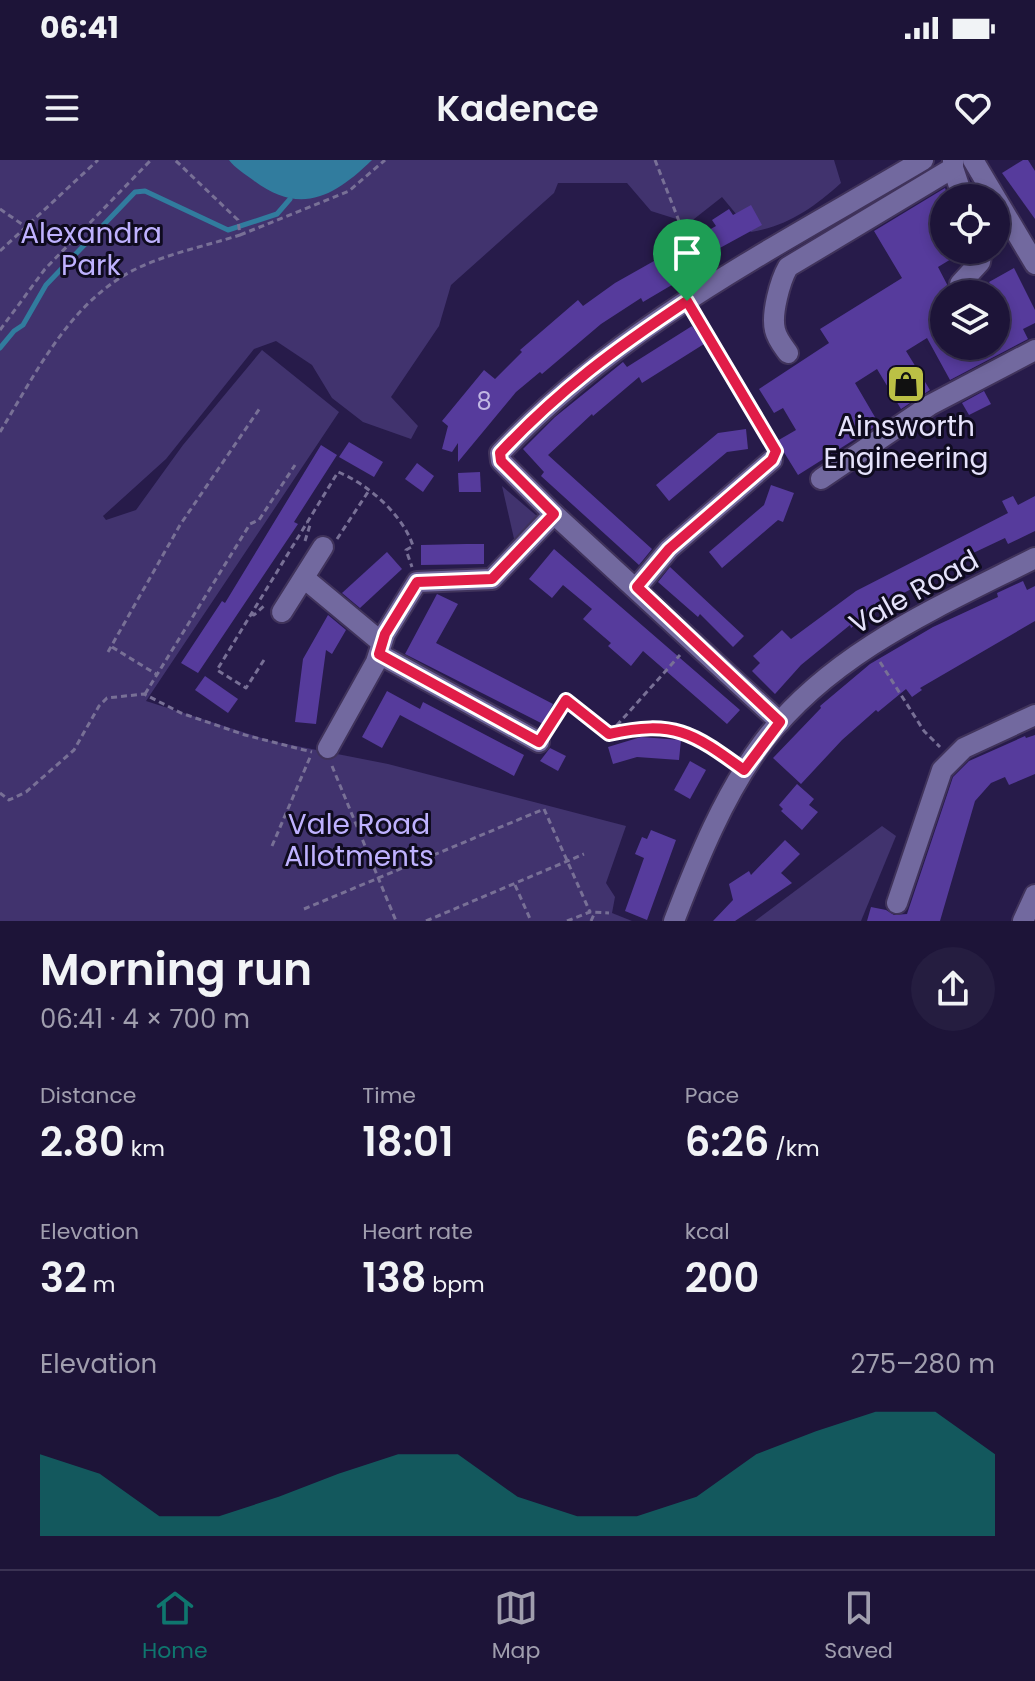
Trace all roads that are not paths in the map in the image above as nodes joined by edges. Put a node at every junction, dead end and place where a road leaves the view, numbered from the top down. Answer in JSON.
{"nodes":[{"id":1,"x":923,"y":160,"type":"edge"},
{"id":2,"x":973,"y":160,"type":"edge"},
{"id":3,"x":953,"y":164,"type":"edge"},
{"id":4,"x":959,"y":184,"type":"edge"},
{"id":5,"x":1029,"y":236,"type":"edge"},
{"id":6,"x":978,"y":264,"type":"edge"},
{"id":7,"x":1035,"y":264,"type":"edge"},
{"id":8,"x":964,"y":280,"type":"edge"},
{"id":9,"x":1035,"y":350,"type":"edge"},
{"id":10,"x":788,"y":353,"type":"dead end"},
{"id":11,"x":772,"y":460,"type":"road end"},
{"id":12,"x":821,"y":479,"type":"dead end"},
{"id":13,"x":554,"y":514,"type":"junction"},
{"id":14,"x":321,"y":551,"type":"road end"},
{"id":15,"x":1035,"y":558,"type":"edge"},
{"id":16,"x":304,"y":578,"type":"junction"},
{"id":17,"x":637,"y":587,"type":"junction"},
{"id":18,"x":282,"y":612,"type":"dead end"},
{"id":19,"x":380,"y":648,"type":"junction"},
{"id":20,"x":1035,"y":715,"type":"edge"},
{"id":21,"x":780,"y":722,"type":"junction"},
{"id":22,"x":539,"y":742,"type":"road end"},
{"id":23,"x":323,"y":752,"type":"road end"},
{"id":24,"x":1035,"y":895,"type":"edge"},
{"id":25,"x":897,"y":903,"type":"dead end"},
{"id":26,"x":674,"y":921,"type":"edge"},
{"id":27,"x":1023,"y":921,"type":"edge"}],
"edges":[{"from":1,"to":13,"type":"street"},
{"from":2,"to":5,"type":"street"},
{"from":3,"to":4,"type":"street"},
{"from":3,"to":10,"type":"street"},
{"from":5,"to":7,"type":"street"},
{"from":6,"to":8,"type":"street"},
{"from":9,"to":12,"type":"street"},
{"from":11,"to":17,"type":"street"},
{"from":13,"to":17,"type":"street"},
{"from":13,"to":19,"type":"street"},
{"from":14,"to":16,"type":"street"},
{"from":15,"to":21,"type":"street","name":"Vale Road"},
{"from":16,"to":18,"type":"street"},
{"from":16,"to":19,"type":"street"},
{"from":17,"to":21,"type":"street"},
{"from":19,"to":22,"type":"street"},
{"from":19,"to":23,"type":"street"},
{"from":20,"to":25,"type":"street"},
{"from":21,"to":26,"type":"street","name":"Vale Road"},
{"from":24,"to":27,"type":"street"}]}
